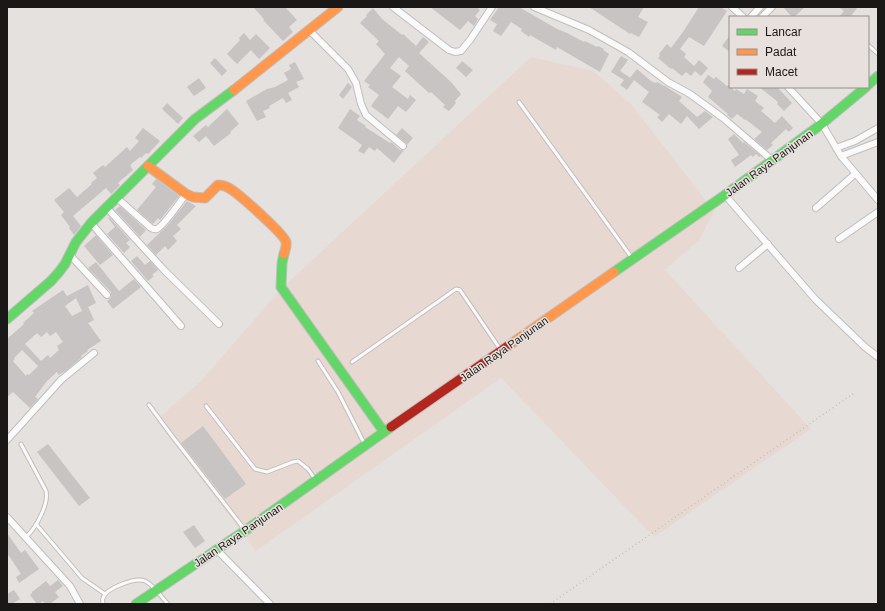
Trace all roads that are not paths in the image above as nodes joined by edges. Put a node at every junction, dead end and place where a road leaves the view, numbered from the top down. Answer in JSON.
{"nodes":[{"id":1,"x":338,"y":7,"type":"edge"},
{"id":2,"x":393,"y":7,"type":"edge"},
{"id":3,"x":492,"y":7,"type":"edge"},
{"id":4,"x":534,"y":7,"type":"edge"},
{"id":5,"x":732,"y":7,"type":"edge"},
{"id":6,"x":760,"y":7,"type":"edge"},
{"id":7,"x":772,"y":7,"type":"edge"},
{"id":8,"x":742,"y":16,"type":"edge"},
{"id":9,"x":752,"y":16,"type":"edge"},
{"id":10,"x":763,"y":16,"type":"edge"},
{"id":11,"x":309,"y":30,"type":"junction"},
{"id":12,"x":869,"y":47,"type":"edge"},
{"id":13,"x":878,"y":54,"type":"edge"},
{"id":14,"x":878,"y":76,"type":"edge"},
{"id":15,"x":869,"y":84,"type":"edge"},
{"id":16,"x":789,"y":88,"type":"edge"},
{"id":17,"x":865,"y":88,"type":"edge"},
{"id":18,"x":519,"y":102,"type":"dead end"},
{"id":19,"x":822,"y":124,"type":"junction"},
{"id":20,"x":878,"y":128,"type":"edge"},
{"id":21,"x":878,"y":142,"type":"edge"},
{"id":22,"x":403,"y":146,"type":"dead end"},
{"id":23,"x":838,"y":152,"type":"junction"},
{"id":24,"x":772,"y":160,"type":"junction"},
{"id":25,"x":148,"y":166,"type":"junction"},
{"id":26,"x":855,"y":174,"type":"junction"},
{"id":27,"x":186,"y":194,"type":"junction"},
{"id":28,"x":117,"y":198,"type":"junction"},
{"id":29,"x":727,"y":198,"type":"junction"},
{"id":30,"x":878,"y":200,"type":"edge"},
{"id":31,"x":107,"y":208,"type":"junction"},
{"id":32,"x":816,"y":208,"type":"dead end"},
{"id":33,"x":878,"y":212,"type":"edge"},
{"id":34,"x":91,"y":223,"type":"junction"},
{"id":35,"x":839,"y":240,"type":"dead end"},
{"id":36,"x":768,"y":244,"type":"junction"},
{"id":37,"x":70,"y":255,"type":"junction"},
{"id":38,"x":633,"y":259,"type":"junction"},
{"id":39,"x":739,"y":268,"type":"dead end"},
{"id":40,"x":107,"y":295,"type":"dead end"},
{"id":41,"x":7,"y":319,"type":"edge"},
{"id":42,"x":219,"y":324,"type":"dead end"},
{"id":43,"x":181,"y":326,"type":"dead end"},
{"id":44,"x":501,"y":351,"type":"junction"},
{"id":45,"x":94,"y":354,"type":"dead end"},
{"id":46,"x":878,"y":357,"type":"edge"},
{"id":47,"x":318,"y":361,"type":"dead end"},
{"id":48,"x":352,"y":362,"type":"dead end"},
{"id":49,"x":149,"y":404,"type":"dead end"},
{"id":50,"x":206,"y":406,"type":"dead end"},
{"id":51,"x":384,"y":432,"type":"junction"},
{"id":52,"x":7,"y":440,"type":"edge"},
{"id":53,"x":21,"y":444,"type":"dead end"},
{"id":54,"x":365,"y":446,"type":"junction"},
{"id":55,"x":316,"y":481,"type":"junction"},
{"id":56,"x":7,"y":517,"type":"edge"},
{"id":57,"x":36,"y":524,"type":"junction"},
{"id":58,"x":246,"y":530,"type":"junction"},
{"id":59,"x":26,"y":537,"type":"junction"},
{"id":60,"x":219,"y":552,"type":"junction"},
{"id":61,"x":157,"y":592,"type":"junction"},
{"id":62,"x":105,"y":594,"type":"junction"},
{"id":63,"x":80,"y":604,"type":"edge"},
{"id":64,"x":103,"y":604,"type":"edge"},
{"id":65,"x":136,"y":604,"type":"edge"},
{"id":66,"x":168,"y":604,"type":"edge"},
{"id":67,"x":270,"y":604,"type":"edge"}],
"edges":[{"from":1,"to":11,"type":"main road"},
{"from":2,"to":3,"type":"street"},
{"from":4,"to":24,"type":"street"},
{"from":5,"to":8,"type":"street"},
{"from":6,"to":9,"type":"street"},
{"from":7,"to":10,"type":"street"},
{"from":11,"to":22,"type":"street"},
{"from":11,"to":25,"type":"main road"},
{"from":12,"to":13,"type":"lane"},
{"from":14,"to":15,"type":"main road"},
{"from":16,"to":19,"type":"street"},
{"from":17,"to":19,"type":"main road","name":"Jalan Raya Panjunan"},
{"from":18,"to":38,"type":"lane"},
{"from":19,"to":23,"type":"street"},
{"from":19,"to":24,"type":"main road","name":"Jalan Raya Panjunan"},
{"from":20,"to":23,"type":"street"},
{"from":21,"to":23,"type":"street"},
{"from":23,"to":26,"type":"street"},
{"from":24,"to":29,"type":"main road","name":"Jalan Raya Panjunan"},
{"from":25,"to":27,"type":"main road"},
{"from":25,"to":28,"type":"main road"},
{"from":26,"to":30,"type":"street"},
{"from":26,"to":32,"type":"street"},
{"from":27,"to":28,"type":"street"},
{"from":27,"to":51,"type":"main road"},
{"from":28,"to":31,"type":"main road"},
{"from":29,"to":36,"type":"street"},
{"from":29,"to":38,"type":"main road","name":"Jalan Raya Panjunan"},
{"from":31,"to":34,"type":"main road"},
{"from":31,"to":42,"type":"street"},
{"from":33,"to":35,"type":"street"},
{"from":34,"to":37,"type":"main road"},
{"from":34,"to":43,"type":"street"},
{"from":36,"to":39,"type":"street"},
{"from":36,"to":46,"type":"street"},
{"from":37,"to":40,"type":"street"},
{"from":37,"to":41,"type":"main road"},
{"from":38,"to":44,"type":"main road","name":"Jalan Raya Panjunan"},
{"from":44,"to":48,"type":"lane"},
{"from":44,"to":51,"type":"main road","name":"Jalan Raya Panjunan"},
{"from":45,"to":52,"type":"street"},
{"from":47,"to":54,"type":"lane"},
{"from":49,"to":58,"type":"lane"},
{"from":50,"to":55,"type":"lane"},
{"from":51,"to":54,"type":"main road","name":"Jalan Raya Panjunan"},
{"from":53,"to":57,"type":"lane"},
{"from":54,"to":55,"type":"main road","name":"Jalan Raya Panjunan"},
{"from":55,"to":58,"type":"main road","name":"Jalan Raya Panjunan"},
{"from":56,"to":59,"type":"street"},
{"from":57,"to":59,"type":"lane"},
{"from":57,"to":62,"type":"lane"},
{"from":58,"to":60,"type":"main road","name":"Jalan Raya Panjunan"},
{"from":59,"to":63,"type":"street"},
{"from":60,"to":61,"type":"main road","name":"Jalan Raya Panjunan"},
{"from":60,"to":67,"type":"street"},
{"from":61,"to":62,"type":"lane"},
{"from":61,"to":65,"type":"main road","name":"Jalan Raya Panjunan"},
{"from":61,"to":66,"type":"lane"},
{"from":62,"to":64,"type":"lane"}]}
